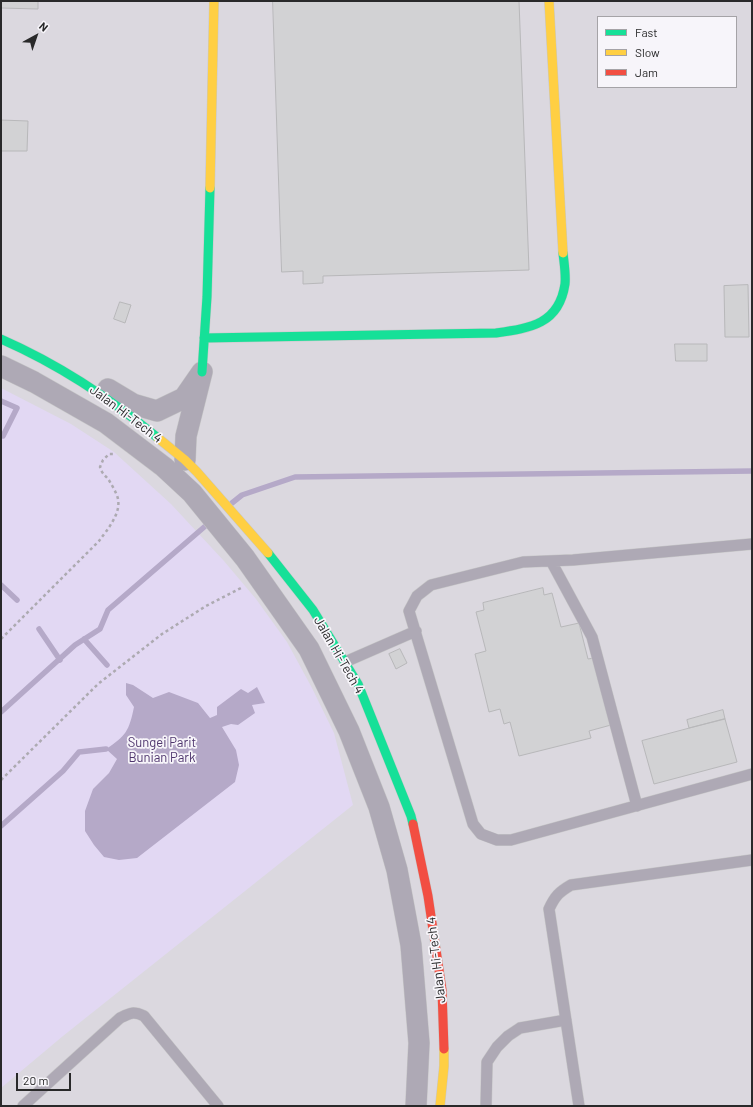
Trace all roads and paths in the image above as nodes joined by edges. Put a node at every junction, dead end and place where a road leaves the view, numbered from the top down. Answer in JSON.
{"nodes":[{"id":1,"x":214,"y":1,"type":"edge"},
{"id":2,"x":549,"y":1,"type":"edge"},
{"id":3,"x":204,"y":338,"type":"junction"},
{"id":4,"x":1,"y":339,"type":"edge"},
{"id":5,"x":52,"y":364,"type":"junction"},
{"id":6,"x":1,"y":366,"type":"edge"},
{"id":7,"x":202,"y":372,"type":"junction"},
{"id":8,"x":120,"y":453,"type":"dead end"},
{"id":9,"x":191,"y":466,"type":"junction"},
{"id":10,"x":752,"y":544,"type":"edge"},
{"id":11,"x":551,"y":561,"type":"junction"},
{"id":12,"x":248,"y":584,"type":"dead end"},
{"id":13,"x":416,"y":631,"type":"junction"},
{"id":14,"x":1,"y":639,"type":"edge"},
{"id":15,"x":345,"y":662,"type":"junction"},
{"id":16,"x":752,"y":774,"type":"edge"},
{"id":17,"x":1,"y":780,"type":"edge"},
{"id":18,"x":637,"y":806,"type":"junction"},
{"id":19,"x":752,"y":860,"type":"edge"},
{"id":20,"x":566,"y":1020,"type":"junction"},
{"id":21,"x":23,"y":1106,"type":"edge"},
{"id":22,"x":218,"y":1106,"type":"edge"},
{"id":23,"x":416,"y":1106,"type":"edge"},
{"id":24,"x":440,"y":1106,"type":"edge"},
{"id":25,"x":486,"y":1106,"type":"edge"},
{"id":26,"x":579,"y":1106,"type":"edge"}],
"edges":[{"from":1,"to":3,"type":"street"},
{"from":2,"to":3,"type":"street"},
{"from":3,"to":7,"type":"street"},
{"from":4,"to":5,"type":"street","name":"Jalan Hi-Tech 4"},
{"from":5,"to":7,"type":"street"},
{"from":5,"to":9,"type":"street","name":"Jalan Hi-Tech 4"},
{"from":6,"to":23,"type":"street","name":"Jalan Hi-Tech 4"},
{"from":7,"to":9,"type":"street"},
{"from":8,"to":14,"type":"path"},
{"from":9,"to":15,"type":"street","name":"Jalan Hi-Tech 4"},
{"from":10,"to":11,"type":"lane"},
{"from":11,"to":13,"type":"lane"},
{"from":11,"to":18,"type":"lane"},
{"from":12,"to":17,"type":"path"},
{"from":13,"to":15,"type":"lane"},
{"from":13,"to":18,"type":"lane"},
{"from":15,"to":24,"type":"street","name":"Jalan Hi-Tech 4"},
{"from":16,"to":18,"type":"lane"},
{"from":19,"to":20,"type":"lane"},
{"from":20,"to":25,"type":"lane"},
{"from":20,"to":26,"type":"lane"},
{"from":21,"to":22,"type":"lane"}]}
